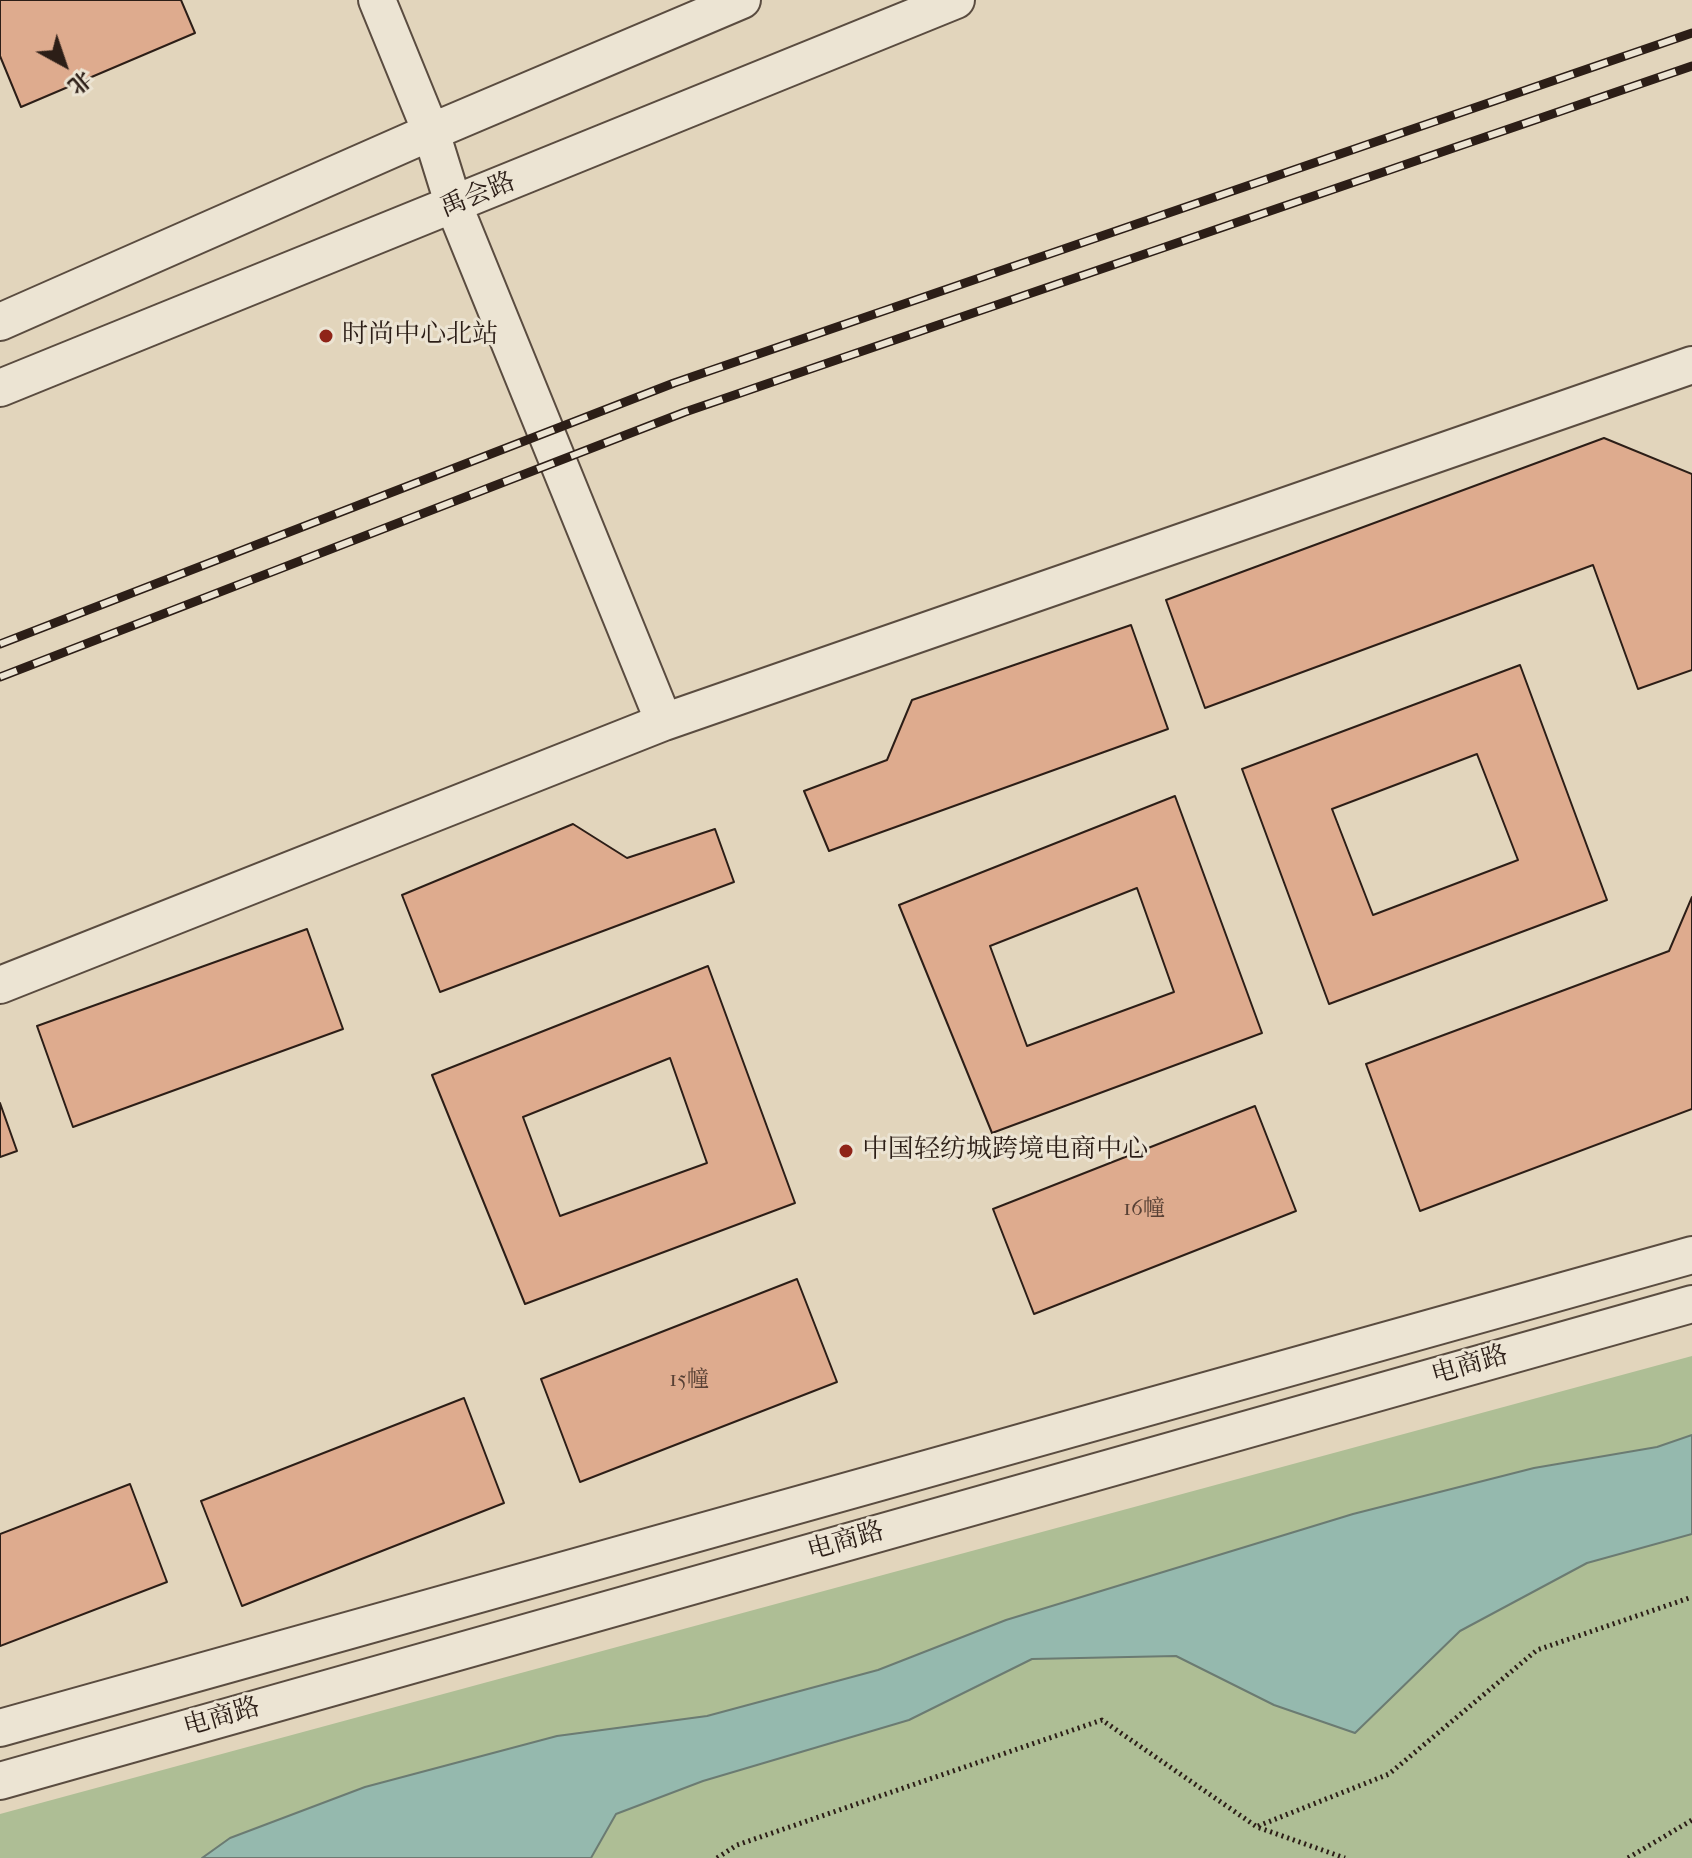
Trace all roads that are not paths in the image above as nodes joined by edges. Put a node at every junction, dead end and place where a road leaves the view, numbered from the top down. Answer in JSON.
{"nodes":[{"id":1,"x":377,"y":0,"type":"edge"},
{"id":2,"x":742,"y":0,"type":"edge"},
{"id":3,"x":956,"y":0,"type":"edge"},
{"id":4,"x":431,"y":132,"type":"junction"},
{"id":5,"x":454,"y":206,"type":"junction"},
{"id":6,"x":0,"y":322,"type":"edge"},
{"id":7,"x":1692,"y":365,"type":"edge"},
{"id":8,"x":0,"y":388,"type":"edge"},
{"id":9,"x":664,"y":722,"type":"junction"},
{"id":10,"x":0,"y":985,"type":"edge"},
{"id":11,"x":1692,"y":1255,"type":"edge"},
{"id":12,"x":1692,"y":1304,"type":"edge"},
{"id":13,"x":0,"y":1728,"type":"edge"},
{"id":14,"x":0,"y":1781,"type":"edge"}],
"edges":[{"from":1,"to":4,"type":"street"},
{"from":2,"to":4,"type":"street"},
{"from":3,"to":5,"type":"street","name":"禹会路"},
{"from":4,"to":5,"type":"street"},
{"from":4,"to":6,"type":"street"},
{"from":5,"to":8,"type":"street","name":"禹会路"},
{"from":5,"to":9,"type":"street"},
{"from":7,"to":9,"type":"street"},
{"from":9,"to":10,"type":"street"},
{"from":11,"to":13,"type":"street","name":"电商路"},
{"from":12,"to":14,"type":"street","name":"电商路"}]}
